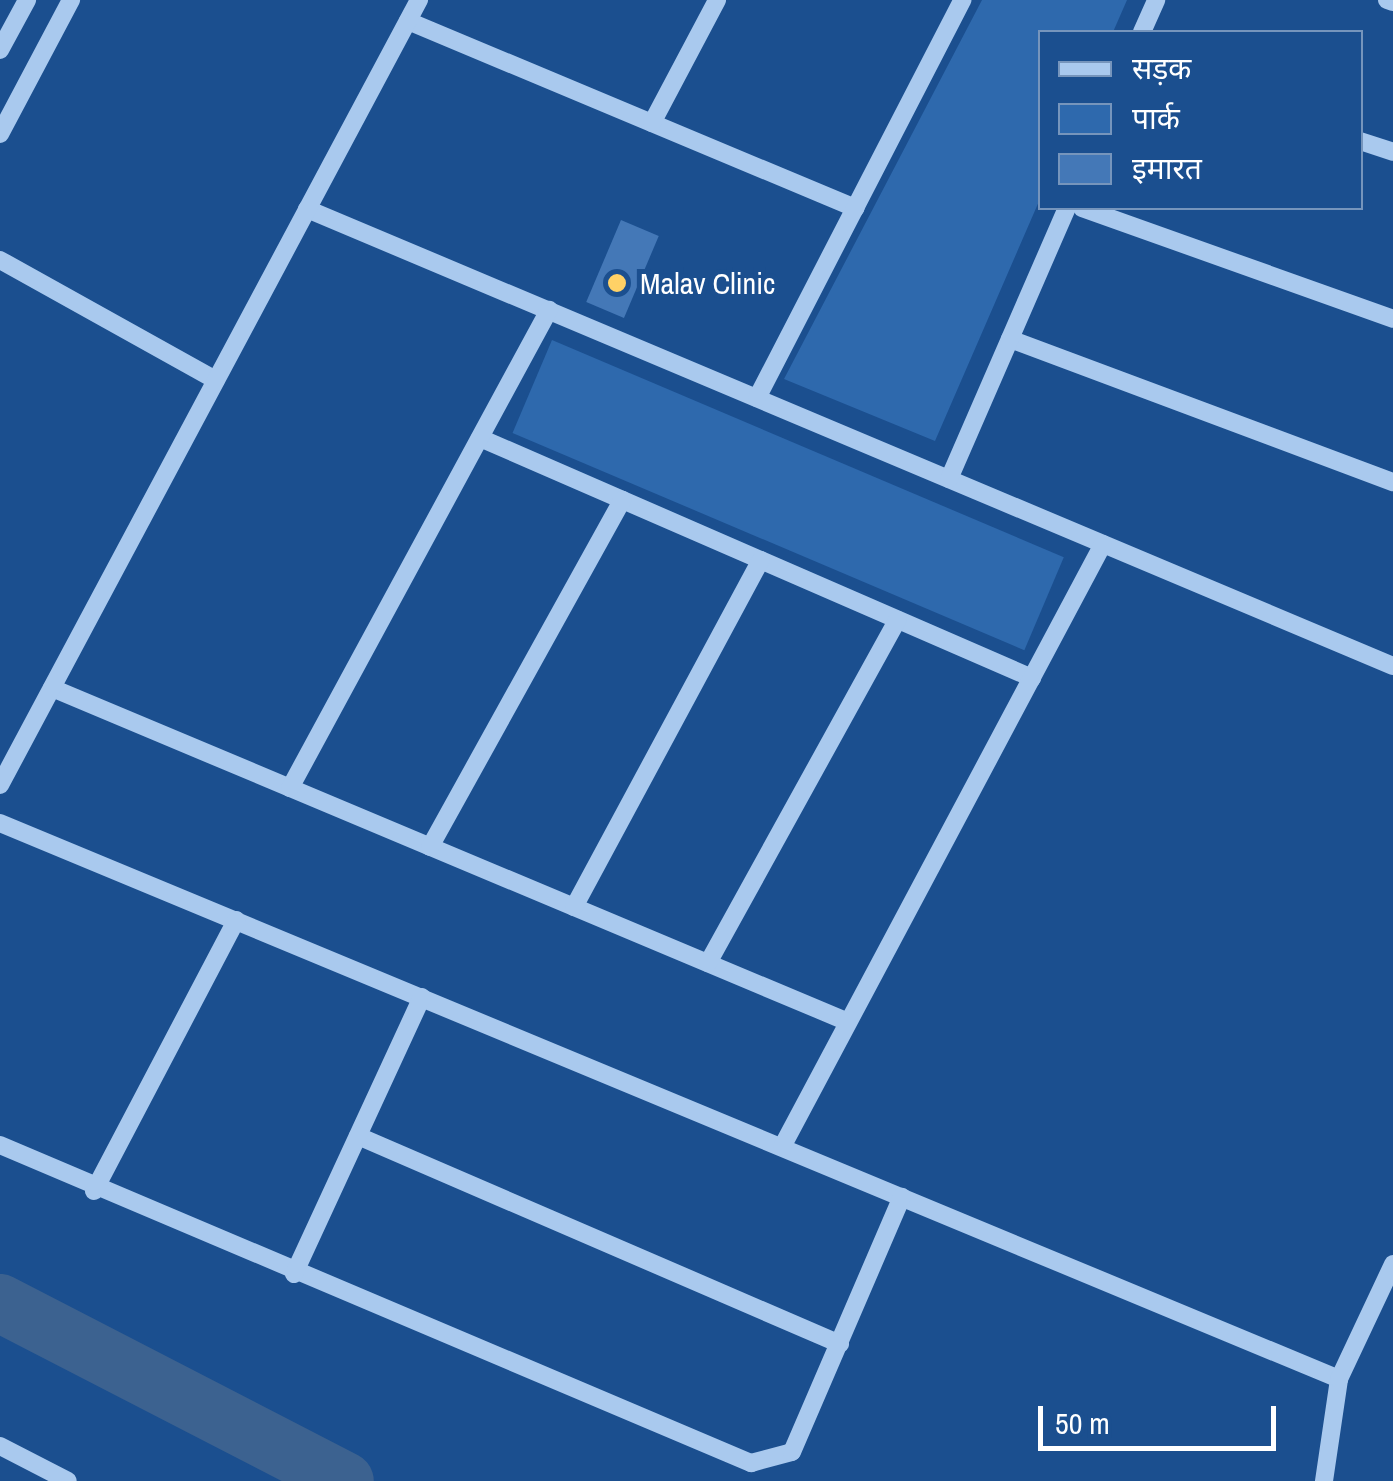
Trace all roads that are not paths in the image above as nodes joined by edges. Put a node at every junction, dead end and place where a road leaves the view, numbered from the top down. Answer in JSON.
{"nodes":[{"id":1,"x":27,"y":0,"type":"edge"},
{"id":2,"x":71,"y":0,"type":"edge"},
{"id":3,"x":419,"y":0,"type":"edge"},
{"id":4,"x":717,"y":0,"type":"edge"},
{"id":5,"x":962,"y":0,"type":"edge"},
{"id":6,"x":1156,"y":0,"type":"edge"},
{"id":7,"x":408,"y":21,"type":"junction"},
{"id":8,"x":1143,"y":30,"type":"edge"},
{"id":9,"x":0,"y":50,"type":"edge"},
{"id":10,"x":652,"y":124,"type":"junction"},
{"id":11,"x":0,"y":134,"type":"edge"},
{"id":12,"x":1363,"y":141,"type":"edge"},
{"id":13,"x":1393,"y":152,"type":"edge"},
{"id":14,"x":854,"y":208,"type":"junction"},
{"id":15,"x":307,"y":209,"type":"junction"},
{"id":16,"x":1066,"y":210,"type":"edge"},
{"id":17,"x":1088,"y":210,"type":"edge"},
{"id":18,"x":0,"y":260,"type":"edge"},
{"id":19,"x":549,"y":310,"type":"junction"},
{"id":20,"x":1393,"y":319,"type":"edge"},
{"id":21,"x":1010,"y":339,"type":"junction"},
{"id":22,"x":216,"y":380,"type":"junction"},
{"id":23,"x":757,"y":398,"type":"junction"},
{"id":24,"x":480,"y":438,"type":"junction"},
{"id":25,"x":949,"y":479,"type":"junction"},
{"id":26,"x":1393,"y":482,"type":"edge"},
{"id":27,"x":622,"y":500,"type":"junction"},
{"id":28,"x":1103,"y":544,"type":"junction"},
{"id":29,"x":760,"y":560,"type":"junction"},
{"id":30,"x":897,"y":620,"type":"junction"},
{"id":31,"x":1393,"y":666,"type":"edge"},
{"id":32,"x":1032,"y":678,"type":"junction"},
{"id":33,"x":52,"y":688,"type":"junction"},
{"id":34,"x":0,"y":784,"type":"edge"},
{"id":35,"x":290,"y":788,"type":"junction"},
{"id":36,"x":0,"y":822,"type":"edge"},
{"id":37,"x":430,"y":847,"type":"junction"},
{"id":38,"x":574,"y":907,"type":"junction"},
{"id":39,"x":236,"y":920,"type":"junction"},
{"id":40,"x":708,"y":963,"type":"junction"},
{"id":41,"x":422,"y":997,"type":"junction"},
{"id":42,"x":848,"y":1022,"type":"junction"},
{"id":43,"x":358,"y":1136,"type":"junction"},
{"id":44,"x":0,"y":1144,"type":"edge"},
{"id":45,"x":782,"y":1147,"type":"junction"},
{"id":46,"x":94,"y":1192,"type":"junction"},
{"id":47,"x":902,"y":1197,"type":"junction"},
{"id":48,"x":1393,"y":1264,"type":"edge"},
{"id":49,"x":294,"y":1274,"type":"junction"},
{"id":50,"x":840,"y":1344,"type":"junction"},
{"id":51,"x":1339,"y":1379,"type":"junction"},
{"id":52,"x":0,"y":1446,"type":"edge"},
{"id":53,"x":68,"y":1481,"type":"edge"},
{"id":54,"x":1324,"y":1481,"type":"edge"}],
"edges":[{"from":1,"to":9,"type":"street"},
{"from":2,"to":11,"type":"street"},
{"from":3,"to":7,"type":"street"},
{"from":4,"to":10,"type":"street"},
{"from":5,"to":14,"type":"street"},
{"from":6,"to":8,"type":"street"},
{"from":7,"to":10,"type":"street"},
{"from":7,"to":15,"type":"street"},
{"from":10,"to":14,"type":"street"},
{"from":12,"to":13,"type":"street"},
{"from":14,"to":23,"type":"street"},
{"from":15,"to":19,"type":"street"},
{"from":15,"to":22,"type":"street"},
{"from":16,"to":21,"type":"street"},
{"from":17,"to":20,"type":"street"},
{"from":18,"to":22,"type":"street"},
{"from":19,"to":23,"type":"street"},
{"from":19,"to":24,"type":"street"},
{"from":21,"to":25,"type":"street"},
{"from":21,"to":26,"type":"street"},
{"from":22,"to":33,"type":"street"},
{"from":23,"to":25,"type":"street"},
{"from":24,"to":27,"type":"street"},
{"from":24,"to":35,"type":"street"},
{"from":25,"to":28,"type":"street"},
{"from":27,"to":29,"type":"street"},
{"from":27,"to":37,"type":"street"},
{"from":28,"to":31,"type":"street"},
{"from":28,"to":32,"type":"street"},
{"from":29,"to":30,"type":"street"},
{"from":29,"to":38,"type":"street"},
{"from":30,"to":32,"type":"street"},
{"from":30,"to":40,"type":"street"},
{"from":32,"to":42,"type":"street"},
{"from":33,"to":34,"type":"street"},
{"from":33,"to":35,"type":"street"},
{"from":35,"to":37,"type":"street"},
{"from":36,"to":39,"type":"street"},
{"from":37,"to":38,"type":"street"},
{"from":38,"to":40,"type":"street"},
{"from":39,"to":41,"type":"street"},
{"from":39,"to":46,"type":"street"},
{"from":40,"to":42,"type":"street"},
{"from":41,"to":43,"type":"street"},
{"from":41,"to":45,"type":"street"},
{"from":42,"to":45,"type":"street"},
{"from":43,"to":49,"type":"street"},
{"from":43,"to":50,"type":"street"},
{"from":44,"to":46,"type":"street"},
{"from":45,"to":47,"type":"street"},
{"from":46,"to":49,"type":"street"},
{"from":47,"to":50,"type":"street"},
{"from":47,"to":51,"type":"street"},
{"from":48,"to":51,"type":"street"},
{"from":49,"to":50,"type":"street"},
{"from":51,"to":54,"type":"street"},
{"from":52,"to":53,"type":"street"}]}
